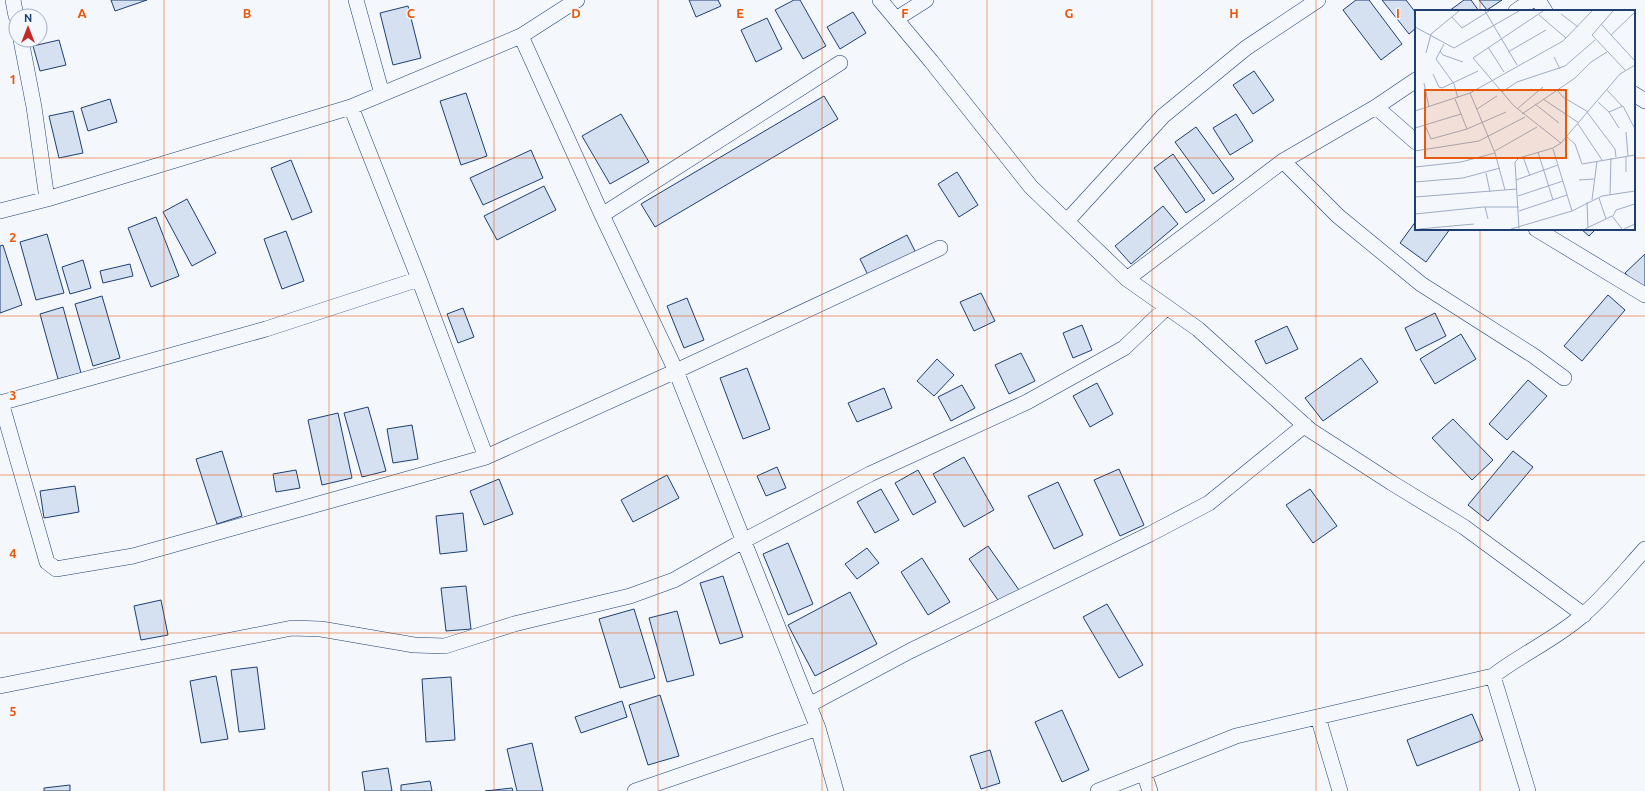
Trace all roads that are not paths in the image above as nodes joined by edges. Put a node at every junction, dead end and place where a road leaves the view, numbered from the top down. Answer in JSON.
{"nodes":[{"id":1,"x":356,"y":0,"type":"edge"},
{"id":2,"x":577,"y":0,"type":"edge"},
{"id":3,"x":880,"y":0,"type":"edge"},
{"id":4,"x":926,"y":0,"type":"edge"},
{"id":5,"x":1318,"y":0,"type":"edge"},
{"id":6,"x":1532,"y":0,"type":"edge"},
{"id":7,"x":1538,"y":0,"type":"edge"},
{"id":8,"x":1517,"y":10,"type":"edge"},
{"id":9,"x":1544,"y":10,"type":"edge"},
{"id":10,"x":896,"y":19,"type":"junction"},
{"id":11,"x":521,"y":36,"type":"junction"},
{"id":12,"x":23,"y":48,"type":"edge"},
{"id":13,"x":840,"y":63,"type":"dead end"},
{"id":14,"x":1415,"y":81,"type":"edge"},
{"id":15,"x":382,"y":94,"type":"junction"},
{"id":16,"x":1635,"y":95,"type":"edge"},
{"id":17,"x":1645,"y":102,"type":"edge"},
{"id":18,"x":352,"y":107,"type":"junction"},
{"id":19,"x":1376,"y":107,"type":"junction"},
{"id":20,"x":1415,"y":141,"type":"edge"},
{"id":21,"x":1283,"y":161,"type":"junction"},
{"id":22,"x":47,"y":199,"type":"junction"},
{"id":23,"x":0,"y":211,"type":"edge"},
{"id":24,"x":602,"y":215,"type":"junction"},
{"id":25,"x":1067,"y":221,"type":"junction"},
{"id":26,"x":1538,"y":230,"type":"edge"},
{"id":27,"x":940,"y":248,"type":"dead end"},
{"id":28,"x":419,"y":279,"type":"junction"},
{"id":29,"x":1127,"y":279,"type":"junction"},
{"id":30,"x":1645,"y":295,"type":"edge"},
{"id":31,"x":1167,"y":307,"type":"junction"},
{"id":32,"x":676,"y":371,"type":"junction"},
{"id":33,"x":1564,"y":378,"type":"dead end"},
{"id":34,"x":1,"y":402,"type":"edge"},
{"id":35,"x":1305,"y":425,"type":"junction"},
{"id":36,"x":486,"y":457,"type":"junction"},
{"id":37,"x":743,"y":540,"type":"junction"},
{"id":38,"x":1645,"y":549,"type":"edge"},
{"id":39,"x":1584,"y":615,"type":"junction"},
{"id":40,"x":1492,"y":676,"type":"junction"},
{"id":41,"x":0,"y":686,"type":"edge"},
{"id":42,"x":809,"y":705,"type":"junction"},
{"id":43,"x":1318,"y":716,"type":"junction"},
{"id":44,"x":818,"y":728,"type":"junction"},
{"id":45,"x":1144,"y":773,"type":"junction"},
{"id":46,"x":635,"y":791,"type":"edge"},
{"id":47,"x":836,"y":791,"type":"edge"},
{"id":48,"x":1098,"y":791,"type":"edge"},
{"id":49,"x":1150,"y":791,"type":"edge"},
{"id":50,"x":1340,"y":791,"type":"edge"},
{"id":51,"x":1528,"y":791,"type":"edge"}],
"edges":[{"from":1,"to":15,"type":"street"},
{"from":2,"to":11,"type":"street"},
{"from":3,"to":10,"type":"street"},
{"from":4,"to":10,"type":"street"},
{"from":5,"to":25,"type":"street"},
{"from":6,"to":8,"type":"street"},
{"from":7,"to":9,"type":"street"},
{"from":10,"to":25,"type":"street"},
{"from":11,"to":15,"type":"street"},
{"from":11,"to":24,"type":"street"},
{"from":12,"to":22,"type":"street"},
{"from":13,"to":24,"type":"street"},
{"from":14,"to":19,"type":"street"},
{"from":15,"to":18,"type":"street"},
{"from":16,"to":17,"type":"street"},
{"from":18,"to":22,"type":"street"},
{"from":18,"to":28,"type":"street"},
{"from":19,"to":20,"type":"street"},
{"from":19,"to":21,"type":"street"},
{"from":21,"to":29,"type":"street"},
{"from":21,"to":33,"type":"street"},
{"from":22,"to":23,"type":"street"},
{"from":24,"to":32,"type":"street"},
{"from":25,"to":29,"type":"street"},
{"from":26,"to":30,"type":"street"},
{"from":27,"to":32,"type":"street"},
{"from":28,"to":34,"type":"street"},
{"from":28,"to":36,"type":"street"},
{"from":29,"to":31,"type":"street"},
{"from":31,"to":35,"type":"street"},
{"from":31,"to":37,"type":"street"},
{"from":32,"to":36,"type":"street"},
{"from":32,"to":37,"type":"street"},
{"from":34,"to":36,"type":"street"},
{"from":35,"to":39,"type":"street"},
{"from":35,"to":42,"type":"street"},
{"from":37,"to":41,"type":"street"},
{"from":37,"to":42,"type":"street"},
{"from":38,"to":39,"type":"street"},
{"from":39,"to":40,"type":"street"},
{"from":40,"to":43,"type":"street"},
{"from":40,"to":51,"type":"street"},
{"from":42,"to":44,"type":"street"},
{"from":43,"to":45,"type":"street"},
{"from":43,"to":50,"type":"street"},
{"from":44,"to":46,"type":"street"},
{"from":44,"to":47,"type":"street"},
{"from":45,"to":48,"type":"street"},
{"from":45,"to":49,"type":"street"}]}
